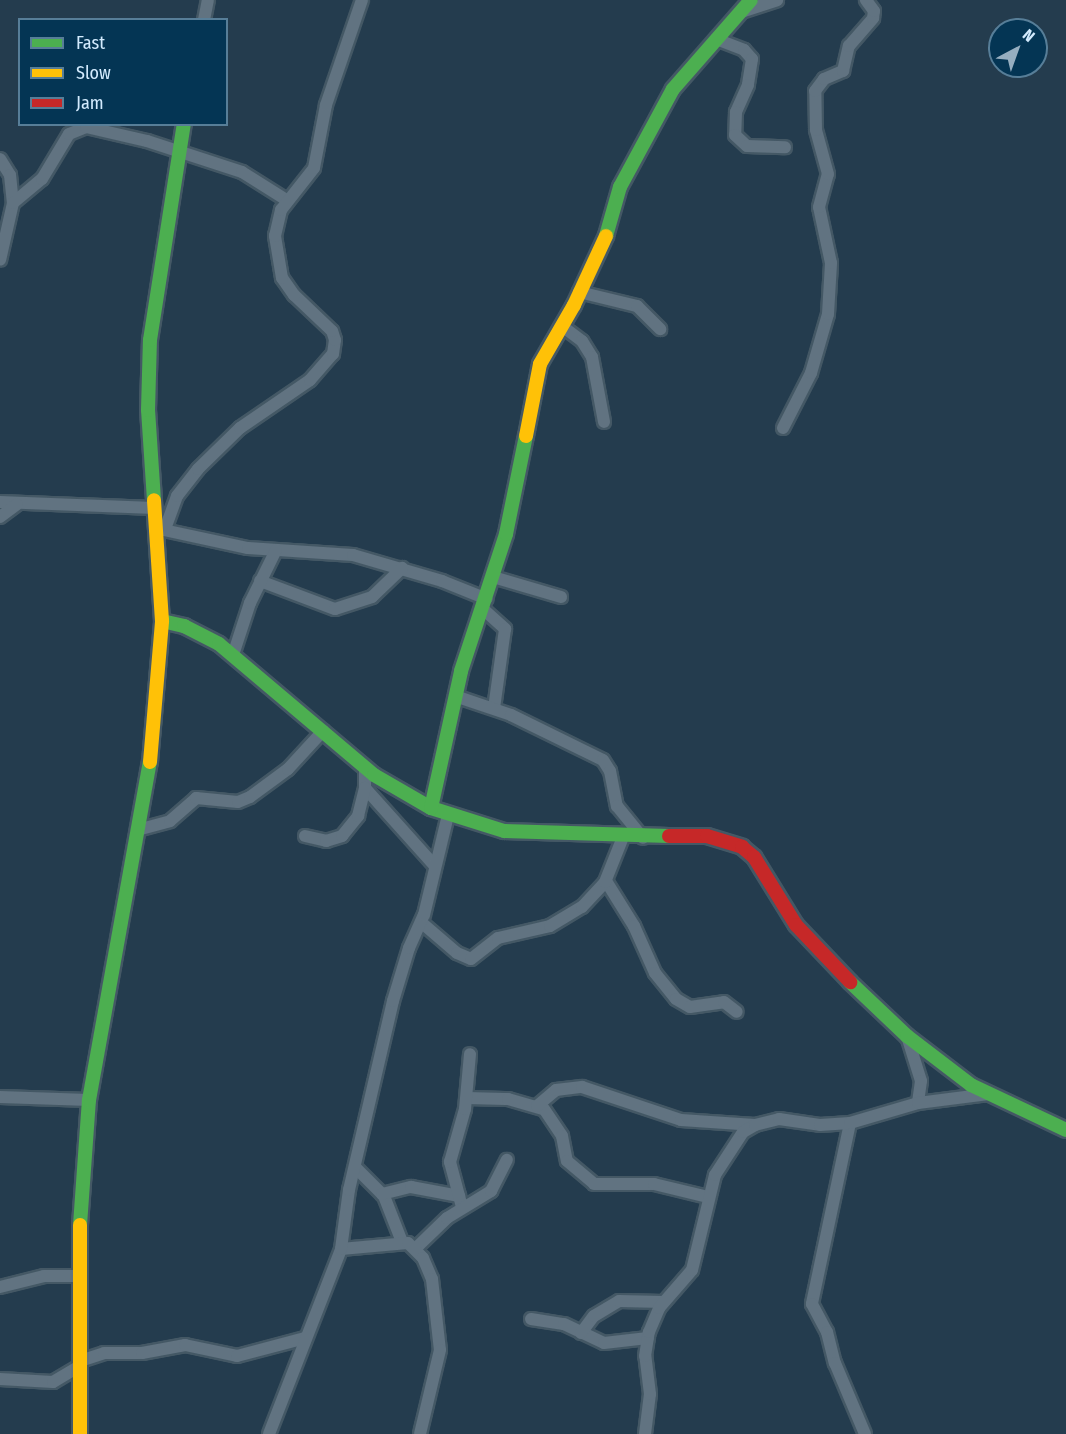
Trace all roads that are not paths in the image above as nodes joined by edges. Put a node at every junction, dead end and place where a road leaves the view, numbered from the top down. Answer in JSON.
{"nodes":[{"id":1,"x":208,"y":0,"type":"edge"},
{"id":2,"x":362,"y":0,"type":"edge"},
{"id":3,"x":751,"y":0,"type":"edge"},
{"id":4,"x":777,"y":0,"type":"edge"},
{"id":5,"x":866,"y":0,"type":"edge"},
{"id":6,"x":741,"y":12,"type":"junction"},
{"id":7,"x":204,"y":18,"type":"edge"},
{"id":8,"x":716,"y":39,"type":"junction"},
{"id":9,"x":183,"y":126,"type":"edge"},
{"id":10,"x":785,"y":147,"type":"dead end"},
{"id":11,"x":178,"y":153,"type":"junction"},
{"id":12,"x":0,"y":159,"type":"edge"},
{"id":13,"x":13,"y":187,"type":"junction"},
{"id":14,"x":28,"y":190,"type":"junction"},
{"id":15,"x":288,"y":201,"type":"junction"},
{"id":16,"x":13,"y":203,"type":"junction"},
{"id":17,"x":0,"y":260,"type":"edge"},
{"id":18,"x":579,"y":292,"type":"junction"},
{"id":19,"x":562,"y":326,"type":"junction"},
{"id":20,"x":660,"y":329,"type":"dead end"},
{"id":21,"x":604,"y":422,"type":"dead end"},
{"id":22,"x":783,"y":428,"type":"dead end"},
{"id":23,"x":0,"y":502,"type":"edge"},
{"id":24,"x":17,"y":504,"type":"junction"},
{"id":25,"x":154,"y":508,"type":"junction"},
{"id":26,"x":0,"y":517,"type":"edge"},
{"id":27,"x":160,"y":529,"type":"junction"},
{"id":28,"x":276,"y":550,"type":"junction"},
{"id":29,"x":402,"y":568,"type":"junction"},
{"id":30,"x":494,"y":578,"type":"junction"},
{"id":31,"x":260,"y":580,"type":"junction"},
{"id":32,"x":561,"y":597,"type":"dead end"},
{"id":33,"x":485,"y":604,"type":"junction"},
{"id":34,"x":162,"y":621,"type":"junction"},
{"id":35,"x":233,"y":655,"type":"junction"},
{"id":36,"x":454,"y":696,"type":"junction"},
{"id":37,"x":494,"y":708,"type":"junction"},
{"id":38,"x":323,"y":731,"type":"junction"},
{"id":39,"x":365,"y":767,"type":"junction"},
{"id":40,"x":365,"y":788,"type":"junction"},
{"id":41,"x":431,"y":808,"type":"junction"},
{"id":42,"x":448,"y":815,"type":"junction"},
{"id":43,"x":141,"y":829,"type":"junction"},
{"id":44,"x":305,"y":836,"type":"dead end"},
{"id":45,"x":623,"y":837,"type":"junction"},
{"id":46,"x":643,"y":838,"type":"junction"},
{"id":47,"x":435,"y":866,"type":"junction"},
{"id":48,"x":606,"y":881,"type":"junction"},
{"id":49,"x":422,"y":923,"type":"junction"},
{"id":50,"x":737,"y":1012,"type":"dead end"},
{"id":51,"x":907,"y":1036,"type":"junction"},
{"id":52,"x":470,"y":1054,"type":"dead end"},
{"id":53,"x":988,"y":1094,"type":"junction"},
{"id":54,"x":0,"y":1097,"type":"edge"},
{"id":55,"x":467,"y":1098,"type":"junction"},
{"id":56,"x":89,"y":1100,"type":"junction"},
{"id":57,"x":918,"y":1103,"type":"junction"},
{"id":58,"x":537,"y":1106,"type":"junction"},
{"id":59,"x":850,"y":1123,"type":"junction"},
{"id":60,"x":755,"y":1125,"type":"junction"},
{"id":61,"x":1066,"y":1130,"type":"edge"},
{"id":62,"x":507,"y":1160,"type":"dead end"},
{"id":63,"x":355,"y":1167,"type":"junction"},
{"id":64,"x":382,"y":1194,"type":"junction"},
{"id":65,"x":708,"y":1197,"type":"junction"},
{"id":66,"x":460,"y":1202,"type":"junction"},
{"id":67,"x":402,"y":1242,"type":"junction"},
{"id":68,"x":416,"y":1248,"type":"junction"},
{"id":69,"x":341,"y":1250,"type":"junction"},
{"id":70,"x":81,"y":1276,"type":"junction"},
{"id":71,"x":0,"y":1287,"type":"edge"},
{"id":72,"x":663,"y":1302,"type":"junction"},
{"id":73,"x":531,"y":1318,"type":"dead end"},
{"id":74,"x":581,"y":1333,"type":"junction"},
{"id":75,"x":305,"y":1338,"type":"junction"},
{"id":76,"x":648,"y":1338,"type":"junction"},
{"id":77,"x":80,"y":1363,"type":"junction"},
{"id":78,"x":0,"y":1379,"type":"edge"},
{"id":79,"x":643,"y":1432,"type":"edge"},
{"id":80,"x":80,"y":1434,"type":"edge"},
{"id":81,"x":269,"y":1434,"type":"edge"},
{"id":82,"x":420,"y":1434,"type":"edge"},
{"id":83,"x":865,"y":1434,"type":"edge"}],
"edges":[{"from":1,"to":7,"type":"street"},
{"from":2,"to":15,"type":"street"},
{"from":3,"to":6,"type":"street"},
{"from":4,"to":6,"type":"street"},
{"from":5,"to":22,"type":"street"},
{"from":6,"to":8,"type":"street"},
{"from":8,"to":10,"type":"street"},
{"from":8,"to":18,"type":"street"},
{"from":9,"to":11,"type":"street"},
{"from":11,"to":14,"type":"street"},
{"from":11,"to":15,"type":"street"},
{"from":11,"to":25,"type":"street"},
{"from":12,"to":13,"type":"street"},
{"from":13,"to":14,"type":"street"},
{"from":13,"to":16,"type":"street"},
{"from":14,"to":16,"type":"street"},
{"from":15,"to":27,"type":"street"},
{"from":16,"to":17,"type":"street"},
{"from":18,"to":19,"type":"street"},
{"from":18,"to":20,"type":"street"},
{"from":19,"to":21,"type":"street"},
{"from":19,"to":30,"type":"street"},
{"from":23,"to":24,"type":"street"},
{"from":24,"to":25,"type":"street"},
{"from":24,"to":26,"type":"street"},
{"from":25,"to":27,"type":"street"},
{"from":27,"to":28,"type":"street"},
{"from":27,"to":34,"type":"street"},
{"from":28,"to":29,"type":"street"},
{"from":28,"to":31,"type":"street"},
{"from":29,"to":31,"type":"street"},
{"from":29,"to":33,"type":"street"},
{"from":30,"to":32,"type":"street"},
{"from":30,"to":33,"type":"street"},
{"from":31,"to":35,"type":"street"},
{"from":33,"to":36,"type":"street"},
{"from":33,"to":37,"type":"street"},
{"from":34,"to":35,"type":"street"},
{"from":34,"to":43,"type":"street"},
{"from":35,"to":38,"type":"street"},
{"from":36,"to":37,"type":"street"},
{"from":36,"to":41,"type":"street"},
{"from":37,"to":46,"type":"street"},
{"from":38,"to":39,"type":"street"},
{"from":38,"to":43,"type":"street"},
{"from":39,"to":40,"type":"street"},
{"from":39,"to":41,"type":"street"},
{"from":40,"to":44,"type":"street"},
{"from":40,"to":47,"type":"street"},
{"from":41,"to":42,"type":"street"},
{"from":42,"to":45,"type":"street"},
{"from":42,"to":47,"type":"street"},
{"from":43,"to":56,"type":"street"},
{"from":45,"to":46,"type":"street"},
{"from":45,"to":48,"type":"street"},
{"from":46,"to":51,"type":"street"},
{"from":47,"to":49,"type":"street"},
{"from":48,"to":49,"type":"street"},
{"from":48,"to":50,"type":"street"},
{"from":49,"to":63,"type":"street"},
{"from":51,"to":53,"type":"street"},
{"from":51,"to":57,"type":"street"},
{"from":52,"to":55,"type":"street"},
{"from":53,"to":57,"type":"street"},
{"from":53,"to":61,"type":"street"},
{"from":54,"to":56,"type":"street"},
{"from":55,"to":58,"type":"street"},
{"from":55,"to":66,"type":"street"},
{"from":56,"to":70,"type":"street"},
{"from":57,"to":59,"type":"street"},
{"from":58,"to":60,"type":"street"},
{"from":58,"to":65,"type":"street"},
{"from":59,"to":60,"type":"street"},
{"from":59,"to":83,"type":"street"},
{"from":60,"to":65,"type":"street"},
{"from":62,"to":66,"type":"street"},
{"from":63,"to":64,"type":"street"},
{"from":63,"to":69,"type":"street"},
{"from":64,"to":66,"type":"street"},
{"from":64,"to":67,"type":"street"},
{"from":65,"to":72,"type":"street"},
{"from":66,"to":68,"type":"street"},
{"from":67,"to":68,"type":"street"},
{"from":67,"to":69,"type":"street"},
{"from":68,"to":82,"type":"street"},
{"from":69,"to":75,"type":"street"},
{"from":70,"to":71,"type":"street"},
{"from":70,"to":77,"type":"street"},
{"from":72,"to":74,"type":"street"},
{"from":72,"to":76,"type":"street"},
{"from":73,"to":74,"type":"street"},
{"from":74,"to":76,"type":"street"},
{"from":75,"to":77,"type":"street"},
{"from":75,"to":81,"type":"street"},
{"from":76,"to":79,"type":"street"},
{"from":77,"to":78,"type":"street"},
{"from":77,"to":80,"type":"street"}]}
